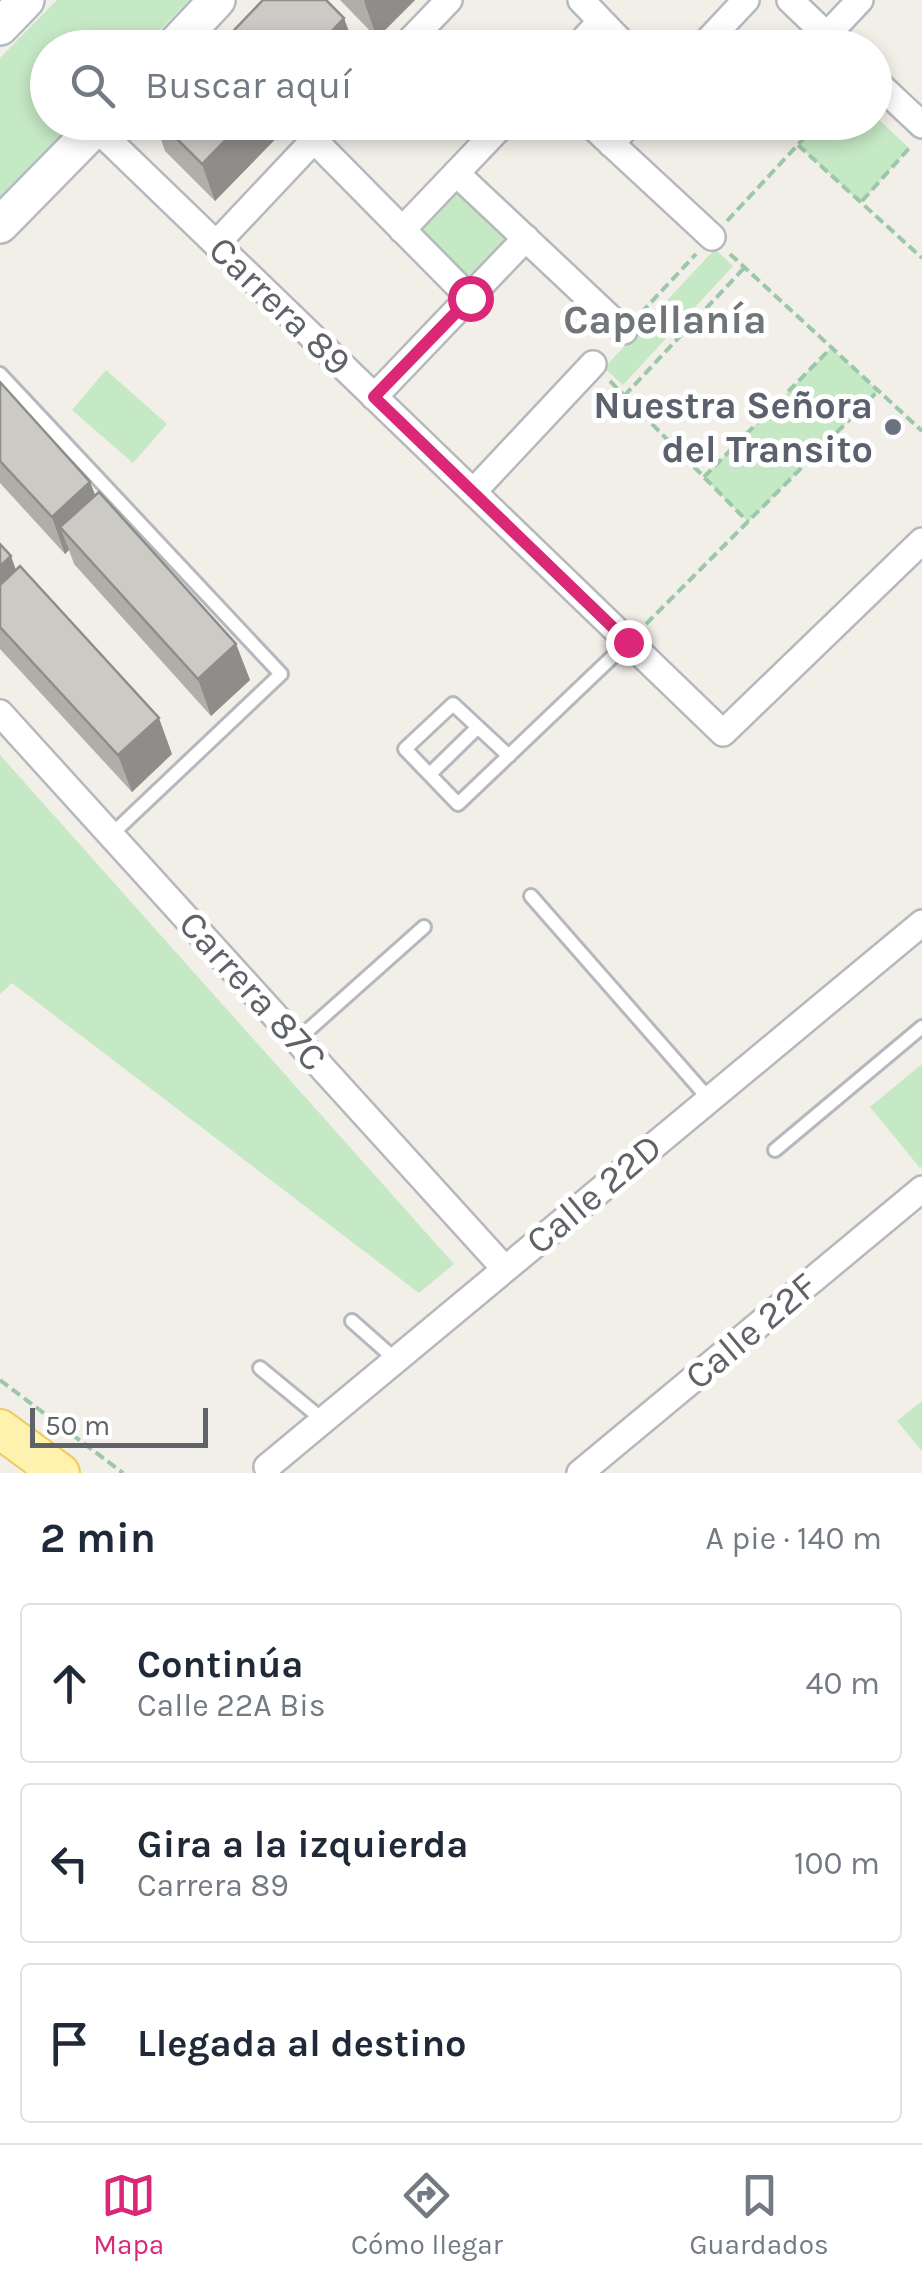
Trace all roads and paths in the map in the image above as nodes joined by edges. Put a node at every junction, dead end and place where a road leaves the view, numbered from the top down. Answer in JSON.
{"nodes":[{"id":1,"x":26,"y":0,"type":"edge"},
{"id":2,"x":217,"y":0,"type":"edge"},
{"id":3,"x":449,"y":0,"type":"edge"},
{"id":4,"x":580,"y":0,"type":"edge"},
{"id":5,"x":746,"y":0,"type":"edge"},
{"id":6,"x":790,"y":0,"type":"edge"},
{"id":7,"x":860,"y":0,"type":"edge"},
{"id":8,"x":601,"y":21,"type":"junction"},
{"id":9,"x":0,"y":28,"type":"edge"},
{"id":10,"x":189,"y":30,"type":"edge"},
{"id":11,"x":420,"y":30,"type":"edge"},
{"id":12,"x":593,"y":30,"type":"edge"},
{"id":13,"x":610,"y":30,"type":"edge"},
{"id":14,"x":718,"y":30,"type":"edge"},
{"id":15,"x":821,"y":30,"type":"edge"},
{"id":16,"x":840,"y":30,"type":"edge"},
{"id":17,"x":892,"y":97,"type":"edge"},
{"id":18,"x":922,"y":125,"type":"edge"},
{"id":19,"x":922,"y":134,"type":"edge"},
{"id":20,"x":83,"y":140,"type":"edge"},
{"id":21,"x":113,"y":140,"type":"edge"},
{"id":22,"x":314,"y":140,"type":"edge"},
{"id":23,"x":330,"y":140,"type":"edge"},
{"id":24,"x":487,"y":140,"type":"edge"},
{"id":25,"x":607,"y":140,"type":"edge"},
{"id":26,"x":614,"y":140,"type":"edge"},
{"id":27,"x":611,"y":144,"type":"junction"},
{"id":28,"x":798,"y":146,"type":"dead end"},
{"id":29,"x":456,"y":173,"type":"junction"},
{"id":30,"x":860,"y":203,"type":"junction"},
{"id":31,"x":0,"y":225,"type":"edge"},
{"id":32,"x":402,"y":230,"type":"junction"},
{"id":33,"x":712,"y":237,"type":"joint"},
{"id":34,"x":526,"y":238,"type":"junction"},
{"id":35,"x":216,"y":244,"type":"junction"},
{"id":36,"x":922,"y":258,"type":"edge"},
{"id":37,"x":745,"y":268,"type":"junction"},
{"id":38,"x":470,"y":298,"type":"junction"},
{"id":39,"x":624,"y":330,"type":"dead end"},
{"id":40,"x":832,"y":348,"type":"junction"},
{"id":41,"x":593,"y":364,"type":"joint"},
{"id":42,"x":0,"y":374,"type":"edge"},
{"id":43,"x":878,"y":391,"type":"junction"},
{"id":44,"x":624,"y":396,"type":"junction"},
{"id":45,"x":374,"y":397,"type":"junction"},
{"id":46,"x":922,"y":431,"type":"edge"},
{"id":47,"x":704,"y":478,"type":"junction"},
{"id":48,"x":473,"y":492,"type":"junction"},
{"id":49,"x":748,"y":522,"type":"junction"},
{"id":50,"x":922,"y":541,"type":"edge"},
{"id":51,"x":628,"y":642,"type":"junction"},
{"id":52,"x":0,"y":713,"type":"edge"},
{"id":53,"x":478,"y":727,"type":"junction"},
{"id":54,"x":508,"y":756,"type":"junction"},
{"id":55,"x":430,"y":774,"type":"junction"},
{"id":56,"x":111,"y":835,"type":"junction"},
{"id":57,"x":531,"y":896,"type":"dead end"},
{"id":58,"x":922,"y":923,"type":"edge"},
{"id":59,"x":424,"y":927,"type":"dead end"},
{"id":60,"x":922,"y":1027,"type":"edge"},
{"id":61,"x":297,"y":1040,"type":"junction"},
{"id":62,"x":709,"y":1098,"type":"junction"},
{"id":63,"x":775,"y":1150,"type":"dead end"},
{"id":64,"x":922,"y":1189,"type":"edge"},
{"id":65,"x":505,"y":1269,"type":"junction"},
{"id":66,"x":352,"y":1321,"type":"dead end"},
{"id":67,"x":396,"y":1360,"type":"junction"},
{"id":68,"x":260,"y":1368,"type":"dead end"},
{"id":69,"x":0,"y":1380,"type":"edge"},
{"id":70,"x":323,"y":1420,"type":"junction"},
{"id":71,"x":0,"y":1429,"type":"edge"},
{"id":72,"x":268,"y":1467,"type":"dead end"},
{"id":73,"x":60,"y":1473,"type":"edge"},
{"id":74,"x":123,"y":1473,"type":"edge"},
{"id":75,"x":580,"y":1473,"type":"edge"}],
"edges":[{"from":1,"to":9,"type":"main road"},
{"from":2,"to":10,"type":"main road"},
{"from":3,"to":11,"type":"street"},
{"from":4,"to":8,"type":"street"},
{"from":5,"to":14,"type":"street"},
{"from":6,"to":15,"type":"street"},
{"from":7,"to":16,"type":"street"},
{"from":8,"to":12,"type":"street"},
{"from":8,"to":13,"type":"street"},
{"from":17,"to":18,"type":"street"},
{"from":19,"to":30,"type":"path"},
{"from":20,"to":31,"type":"main road"},
{"from":21,"to":35,"type":"street","name":"Carrera 89"},
{"from":22,"to":35,"type":"street"},
{"from":23,"to":32,"type":"street"},
{"from":24,"to":29,"type":"street"},
{"from":25,"to":27,"type":"street"},
{"from":26,"to":27,"type":"street"},
{"from":27,"to":33,"type":"street"},
{"from":28,"to":30,"type":"path"},
{"from":29,"to":32,"type":"street"},
{"from":29,"to":34,"type":"street"},
{"from":30,"to":36,"type":"path"},
{"from":32,"to":38,"type":"street"},
{"from":33,"to":37,"type":"path"},
{"from":34,"to":38,"type":"street"},
{"from":34,"to":39,"type":"street"},
{"from":35,"to":45,"type":"street","name":"Carrera 89"},
{"from":37,"to":40,"type":"path"},
{"from":37,"to":44,"type":"path"},
{"from":38,"to":45,"type":"street"},
{"from":40,"to":43,"type":"path"},
{"from":40,"to":47,"type":"path"},
{"from":41,"to":44,"type":"path"},
{"from":41,"to":48,"type":"street"},
{"from":42,"to":56,"type":"lane"},
{"from":43,"to":46,"type":"path"},
{"from":43,"to":49,"type":"path"},
{"from":44,"to":47,"type":"path"},
{"from":45,"to":48,"type":"street","name":"Carrera 89"},
{"from":47,"to":49,"type":"path"},
{"from":48,"to":51,"type":"street","name":"Carrera 89"},
{"from":49,"to":51,"type":"path"},
{"from":50,"to":51,"type":"street","name":"Carrera 89"},
{"from":51,"to":54,"type":"lane"},
{"from":52,"to":56,"type":"street","name":"Carrera 87C"},
{"from":53,"to":54,"type":"lane"},
{"from":53,"to":55,"type":"lane"},
{"from":53,"to":55,"type":"lane"},
{"from":54,"to":55,"type":"lane"},
{"from":56,"to":61,"type":"street","name":"Carrera 87C"},
{"from":57,"to":62,"type":"lane"},
{"from":58,"to":62,"type":"street","name":"Calle 22D"},
{"from":59,"to":61,"type":"lane"},
{"from":60,"to":63,"type":"lane"},
{"from":61,"to":65,"type":"street","name":"Carrera 87C"},
{"from":62,"to":65,"type":"street","name":"Calle 22D"},
{"from":64,"to":75,"type":"street","name":"Calle 22F"},
{"from":65,"to":67,"type":"street","name":"Calle 22D"},
{"from":66,"to":67,"type":"lane"},
{"from":67,"to":70,"type":"street","name":"Calle 22D"},
{"from":68,"to":70,"type":"lane"},
{"from":69,"to":74,"type":"path"},
{"from":70,"to":72,"type":"street","name":"Calle 22D"},
{"from":71,"to":73,"type":"main road"}]}
